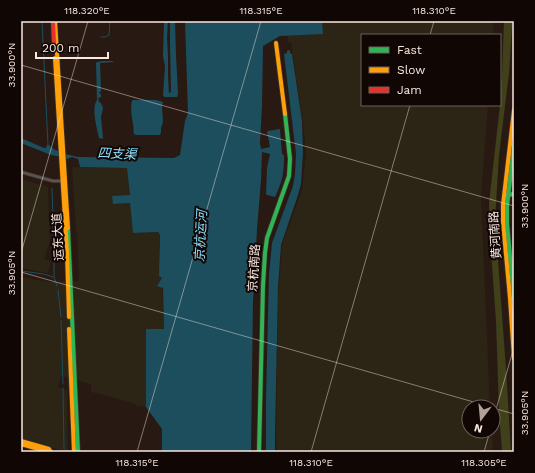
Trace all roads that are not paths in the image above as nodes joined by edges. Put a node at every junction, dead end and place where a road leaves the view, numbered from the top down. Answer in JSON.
{"nodes":[{"id":1,"x":54,"y":21,"type":"edge"},
{"id":2,"x":276,"y":43,"type":"dead end"},
{"id":3,"x":514,"y":110,"type":"edge"},
{"id":4,"x":514,"y":146,"type":"edge"},
{"id":5,"x":21,"y":172,"type":"edge"},
{"id":6,"x":64,"y":181,"type":"junction"},
{"id":7,"x":514,"y":190,"type":"edge"},
{"id":8,"x":506,"y":193,"type":"junction"},
{"id":9,"x":514,"y":194,"type":"edge"},
{"id":10,"x":514,"y":299,"type":"edge"},
{"id":11,"x":514,"y":358,"type":"edge"},
{"id":12,"x":21,"y":444,"type":"edge"},
{"id":13,"x":42,"y":452,"type":"edge"},
{"id":14,"x":50,"y":452,"type":"edge"},
{"id":15,"x":74,"y":452,"type":"edge"},
{"id":16,"x":78,"y":452,"type":"edge"},
{"id":17,"x":259,"y":452,"type":"edge"}],
"edges":[{"from":1,"to":6,"type":"main road","name":"运东大道"},
{"from":2,"to":17,"type":"main road","name":"京杭南路"},
{"from":3,"to":8,"type":"main road","name":"黄河南路"},
{"from":4,"to":8,"type":"main road","name":"黄河南路"},
{"from":5,"to":6,"type":"street"},
{"from":6,"to":15,"type":"main road","name":"运东大道"},
{"from":6,"to":16,"type":"main road","name":"运东大道"},
{"from":7,"to":8,"type":"main road"},
{"from":8,"to":9,"type":"main road"},
{"from":8,"to":10,"type":"main road","name":"黄河南路"},
{"from":8,"to":11,"type":"main road","name":"黄河南路"},
{"from":12,"to":13,"type":"main road"},
{"from":12,"to":14,"type":"main road"}]}
